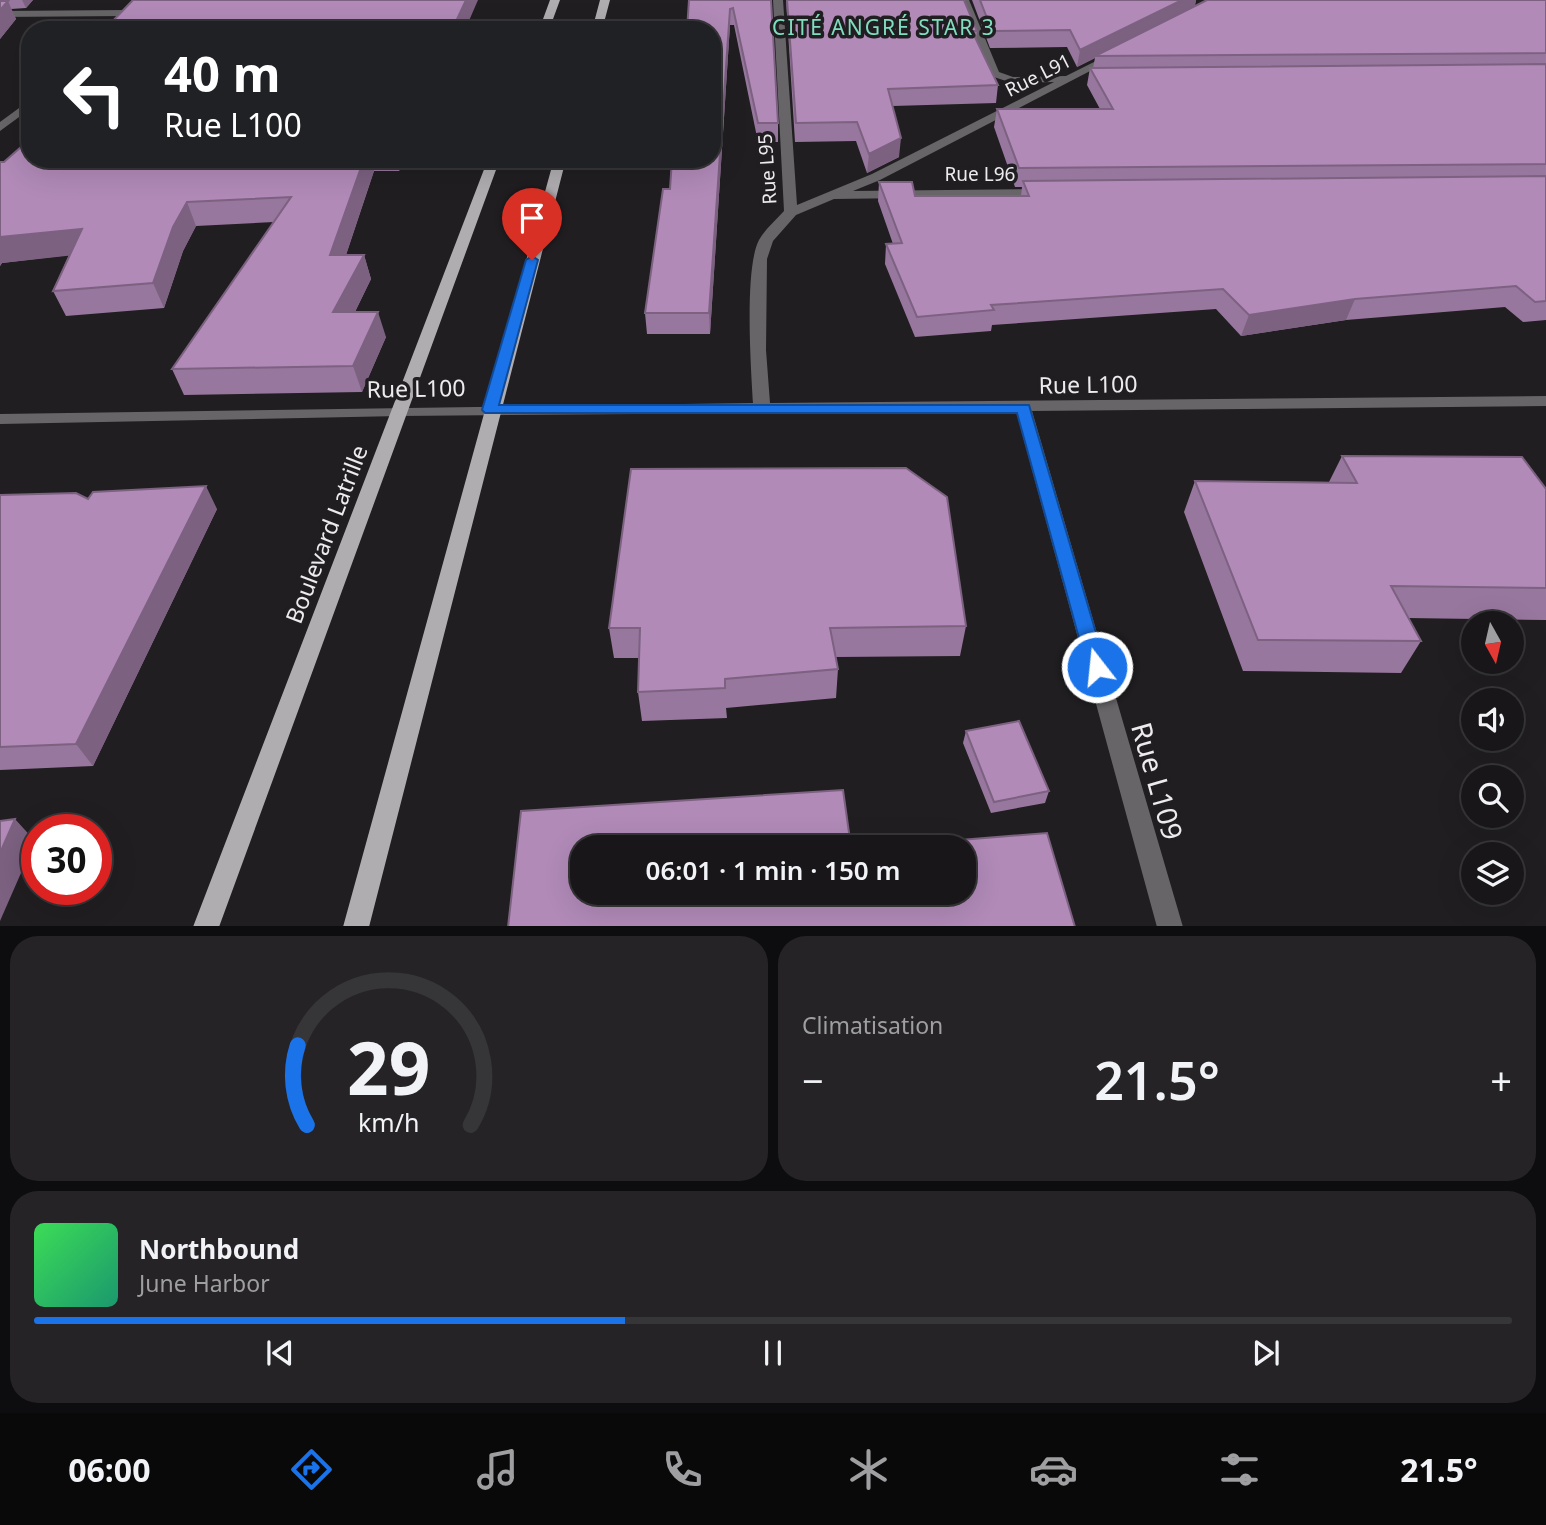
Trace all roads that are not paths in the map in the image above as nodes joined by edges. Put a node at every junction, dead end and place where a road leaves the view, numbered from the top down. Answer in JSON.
{"nodes":[{"id":1,"x":555,"y":0,"type":"edge"},
{"id":2,"x":605,"y":0,"type":"edge"},
{"id":3,"x":778,"y":0,"type":"edge"},
{"id":4,"x":964,"y":0,"type":"edge"},
{"id":5,"x":0,"y":14,"type":"edge"},
{"id":6,"x":119,"y":21,"type":"edge"},
{"id":7,"x":547,"y":21,"type":"edge"},
{"id":8,"x":599,"y":21,"type":"edge"},
{"id":9,"x":1129,"y":48,"type":"edge"},
{"id":10,"x":1070,"y":79,"type":"junction"},
{"id":11,"x":1098,"y":79,"type":"edge"},
{"id":12,"x":21,"y":110,"type":"edge"},
{"id":13,"x":0,"y":128,"type":"edge"},
{"id":14,"x":491,"y":168,"type":"edge"},
{"id":15,"x":557,"y":168,"type":"edge"},
{"id":16,"x":1057,"y":193,"type":"edge"},
{"id":17,"x":835,"y":195,"type":"junction"},
{"id":18,"x":791,"y":212,"type":"junction"},
{"id":19,"x":1546,"y":401,"type":"edge"},
{"id":20,"x":1023,"y":408,"type":"junction"},
{"id":21,"x":762,"y":409,"type":"junction"},
{"id":22,"x":490,"y":410,"type":"junction"},
{"id":23,"x":400,"y":411,"type":"junction"},
{"id":24,"x":0,"y":419,"type":"edge"},
{"id":25,"x":206,"y":926,"type":"edge"},
{"id":26,"x":356,"y":926,"type":"edge"},
{"id":27,"x":1170,"y":926,"type":"edge"}],
"edges":[{"from":1,"to":7,"type":"main road"},
{"from":2,"to":8,"type":"main road"},
{"from":3,"to":18,"type":"street","name":"Rue L95"},
{"from":4,"to":10,"type":"street"},
{"from":5,"to":6,"type":"street"},
{"from":9,"to":10,"type":"street","name":"Rue L91"},
{"from":10,"to":11,"type":"street"},
{"from":10,"to":17,"type":"street","name":"Rue L91"},
{"from":12,"to":13,"type":"street"},
{"from":14,"to":23,"type":"main road","name":"Boulevard Latrille"},
{"from":15,"to":22,"type":"main road"},
{"from":16,"to":17,"type":"street","name":"Rue L96"},
{"from":17,"to":18,"type":"street","name":"Rue L91"},
{"from":18,"to":21,"type":"street","name":"Rue L95"},
{"from":19,"to":20,"type":"street","name":"Rue L100"},
{"from":20,"to":21,"type":"street","name":"Rue L100"},
{"from":20,"to":27,"type":"street","name":"Rue L109"},
{"from":21,"to":22,"type":"street","name":"Rue L100"},
{"from":22,"to":23,"type":"street","name":"Rue L100"},
{"from":22,"to":26,"type":"main road"},
{"from":23,"to":24,"type":"street","name":"Rue L100"},
{"from":23,"to":25,"type":"main road","name":"Boulevard Latrille"}]}
